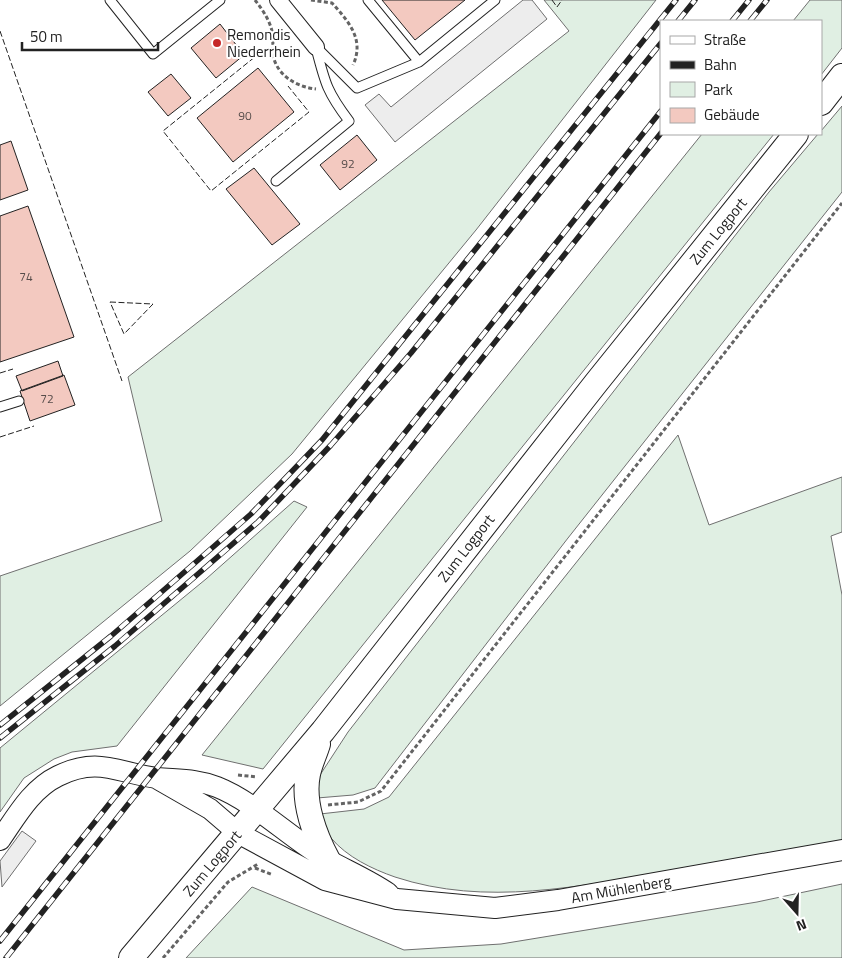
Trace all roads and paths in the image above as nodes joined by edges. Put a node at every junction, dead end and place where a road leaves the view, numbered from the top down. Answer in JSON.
{"nodes":[{"id":1,"x":110,"y":0,"type":"edge"},
{"id":2,"x":220,"y":0,"type":"edge"},
{"id":3,"x":278,"y":0,"type":"edge"},
{"id":4,"x":368,"y":0,"type":"edge"},
{"id":5,"x":495,"y":0,"type":"edge"},
{"id":6,"x":316,"y":47,"type":"junction"},
{"id":7,"x":419,"y":62,"type":"junction"},
{"id":8,"x":842,"y":76,"type":"edge"},
{"id":9,"x":822,"y":102,"type":"edge"},
{"id":10,"x":795,"y":135,"type":"edge"},
{"id":11,"x":276,"y":181,"type":"dead end"},
{"id":12,"x":842,"y":203,"type":"edge"},
{"id":13,"x":18,"y":401,"type":"dead end"},
{"id":14,"x":0,"y":407,"type":"edge"},
{"id":15,"x":323,"y":731,"type":"junction"},
{"id":16,"x":156,"y":778,"type":"junction"},
{"id":17,"x":309,"y":807,"type":"junction"},
{"id":18,"x":256,"y":811,"type":"junction"},
{"id":19,"x":238,"y":834,"type":"junction"},
{"id":20,"x":0,"y":840,"type":"edge"},
{"id":21,"x":842,"y":850,"type":"edge"},
{"id":22,"x":328,"y":860,"type":"junction"},
{"id":23,"x":255,"y":868,"type":"dead end"},
{"id":24,"x":398,"y":899,"type":"junction"},
{"id":25,"x":131,"y":958,"type":"edge"},
{"id":26,"x":163,"y":958,"type":"edge"}],
"edges":[{"from":1,"to":2,"type":"lane"},
{"from":3,"to":6,"type":"street"},
{"from":4,"to":7,"type":"lane"},
{"from":5,"to":7,"type":"lane"},
{"from":6,"to":7,"type":"lane"},
{"from":6,"to":11,"type":"lane"},
{"from":8,"to":9,"type":"main road"},
{"from":10,"to":15,"type":"main road","name":"Zum Logport"},
{"from":12,"to":17,"type":"path"},
{"from":13,"to":14,"type":"lane"},
{"from":15,"to":17,"type":"main road"},
{"from":15,"to":18,"type":"main road","name":"Zum Logport"},
{"from":16,"to":18,"type":"street","name":"Am Mühlenberg"},
{"from":16,"to":19,"type":"street","name":"Am Mühlenberg"},
{"from":16,"to":20,"type":"street"},
{"from":17,"to":22,"type":"main road"},
{"from":18,"to":19,"type":"main road","name":"Zum Logport"},
{"from":18,"to":22,"type":"street","name":"Am Mühlenberg"},
{"from":19,"to":24,"type":"street","name":"Am Mühlenberg"},
{"from":19,"to":25,"type":"main road","name":"Zum Logport"},
{"from":21,"to":24,"type":"street","name":"Am Mühlenberg"},
{"from":22,"to":24,"type":"street","name":"Am Mühlenberg"},
{"from":23,"to":26,"type":"path"}]}
